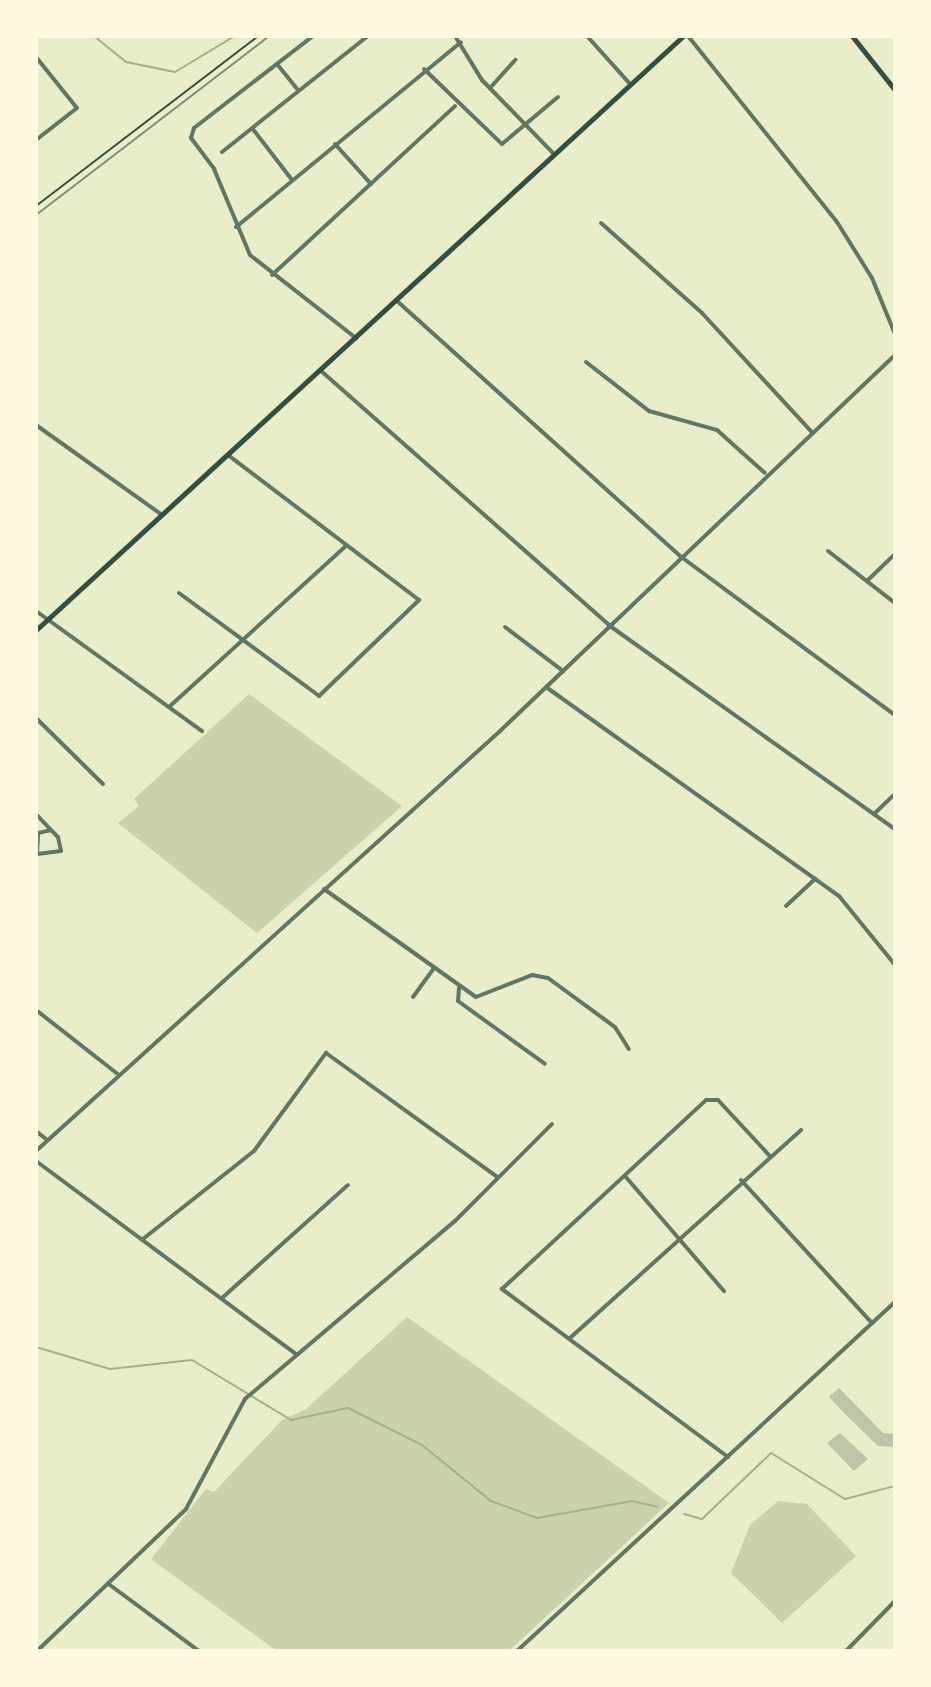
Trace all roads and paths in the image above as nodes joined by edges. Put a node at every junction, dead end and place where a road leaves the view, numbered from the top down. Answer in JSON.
{"nodes":[{"id":1,"x":258,"y":36,"type":"edge"},
{"id":2,"x":313,"y":36,"type":"edge"},
{"id":3,"x":368,"y":36,"type":"edge"},
{"id":4,"x":455,"y":36,"type":"edge"},
{"id":5,"x":587,"y":36,"type":"edge"},
{"id":6,"x":685,"y":36,"type":"edge"},
{"id":7,"x":852,"y":36,"type":"edge"},
{"id":8,"x":461,"y":42,"type":"junction"},
{"id":9,"x":36,"y":57,"type":"edge"},
{"id":10,"x":515,"y":60,"type":"dead end"},
{"id":11,"x":277,"y":64,"type":"junction"},
{"id":12,"x":424,"y":69,"type":"junction"},
{"id":13,"x":630,"y":84,"type":"junction"},
{"id":14,"x":490,"y":88,"type":"junction"},
{"id":15,"x":895,"y":90,"type":"edge"},
{"id":16,"x":299,"y":91,"type":"junction"},
{"id":17,"x":558,"y":97,"type":"dead end"},
{"id":18,"x":455,"y":106,"type":"junction"},
{"id":19,"x":529,"y":126,"type":"junction"},
{"id":20,"x":252,"y":128,"type":"junction"},
{"id":21,"x":36,"y":140,"type":"edge"},
{"id":22,"x":335,"y":144,"type":"junction"},
{"id":23,"x":222,"y":152,"type":"dead end"},
{"id":24,"x":554,"y":154,"type":"junction"},
{"id":25,"x":292,"y":181,"type":"junction"},
{"id":26,"x":371,"y":184,"type":"junction"},
{"id":27,"x":36,"y":206,"type":"edge"},
{"id":28,"x":601,"y":223,"type":"dead end"},
{"id":29,"x":235,"y":227,"type":"junction"},
{"id":30,"x":272,"y":275,"type":"junction"},
{"id":31,"x":397,"y":301,"type":"junction"},
{"id":32,"x":895,"y":334,"type":"edge"},
{"id":33,"x":356,"y":338,"type":"junction"},
{"id":34,"x":895,"y":355,"type":"edge"},
{"id":35,"x":586,"y":362,"type":"dead end"},
{"id":36,"x":320,"y":370,"type":"junction"},
{"id":37,"x":36,"y":425,"type":"edge"},
{"id":38,"x":811,"y":431,"type":"junction"},
{"id":39,"x":229,"y":456,"type":"junction"},
{"id":40,"x":765,"y":473,"type":"junction"},
{"id":41,"x":162,"y":515,"type":"junction"},
{"id":42,"x":345,"y":547,"type":"junction"},
{"id":43,"x":828,"y":551,"type":"dead end"},
{"id":44,"x":895,"y":554,"type":"edge"},
{"id":45,"x":680,"y":556,"type":"junction"},
{"id":46,"x":867,"y":581,"type":"junction"},
{"id":47,"x":179,"y":593,"type":"dead end"},
{"id":48,"x":895,"y":603,"type":"edge"},
{"id":49,"x":36,"y":611,"type":"edge"},
{"id":50,"x":47,"y":620,"type":"junction"},
{"id":51,"x":610,"y":626,"type":"junction"},
{"id":52,"x":505,"y":627,"type":"dead end"},
{"id":53,"x":36,"y":630,"type":"edge"},
{"id":54,"x":242,"y":641,"type":"junction"},
{"id":55,"x":563,"y":671,"type":"junction"},
{"id":56,"x":546,"y":687,"type":"junction"},
{"id":57,"x":169,"y":707,"type":"junction"},
{"id":58,"x":895,"y":715,"type":"edge"},
{"id":59,"x":36,"y":718,"type":"edge"},
{"id":60,"x":202,"y":731,"type":"dead end"},
{"id":61,"x":103,"y":784,"type":"dead end"},
{"id":62,"x":895,"y":794,"type":"edge"},
{"id":63,"x":36,"y":814,"type":"edge"},
{"id":64,"x":874,"y":814,"type":"junction"},
{"id":65,"x":895,"y":829,"type":"edge"},
{"id":66,"x":51,"y":830,"type":"junction"},
{"id":67,"x":815,"y":879,"type":"junction"},
{"id":68,"x":324,"y":889,"type":"junction"},
{"id":69,"x":786,"y":906,"type":"dead end"},
{"id":70,"x":895,"y":965,"type":"edge"},
{"id":71,"x":433,"y":969,"type":"junction"},
{"id":72,"x":459,"y":988,"type":"junction"},
{"id":73,"x":413,"y":997,"type":"dead end"},
{"id":74,"x":36,"y":1010,"type":"edge"},
{"id":75,"x":629,"y":1049,"type":"dead end"},
{"id":76,"x":545,"y":1064,"type":"dead end"},
{"id":77,"x":119,"y":1075,"type":"junction"},
{"id":78,"x":552,"y":1124,"type":"dead end"},
{"id":79,"x":801,"y":1130,"type":"dead end"},
{"id":80,"x":36,"y":1131,"type":"edge"},
{"id":81,"x":47,"y":1140,"type":"junction"},
{"id":82,"x":36,"y":1151,"type":"edge"},
{"id":83,"x":769,"y":1155,"type":"junction"},
{"id":84,"x":36,"y":1161,"type":"edge"},
{"id":85,"x":496,"y":1176,"type":"junction"},
{"id":86,"x":625,"y":1176,"type":"junction"},
{"id":87,"x":741,"y":1180,"type":"junction"},
{"id":88,"x":348,"y":1185,"type":"dead end"},
{"id":89,"x":680,"y":1237,"type":"junction"},
{"id":90,"x":143,"y":1239,"type":"junction"},
{"id":91,"x":724,"y":1291,"type":"dead end"},
{"id":92,"x":222,"y":1298,"type":"junction"},
{"id":93,"x":895,"y":1302,"type":"edge"},
{"id":94,"x":872,"y":1323,"type":"junction"},
{"id":95,"x":570,"y":1338,"type":"junction"},
{"id":96,"x":296,"y":1354,"type":"junction"},
{"id":97,"x":728,"y":1457,"type":"junction"},
{"id":98,"x":110,"y":1585,"type":"junction"},
{"id":99,"x":895,"y":1601,"type":"edge"},
{"id":100,"x":37,"y":1651,"type":"edge"},
{"id":101,"x":199,"y":1651,"type":"edge"},
{"id":102,"x":517,"y":1651,"type":"edge"},
{"id":103,"x":846,"y":1651,"type":"edge"}],
"edges":[{"from":1,"to":27,"type":"path"},
{"from":2,"to":11,"type":"street"},
{"from":3,"to":16,"type":"street"},
{"from":4,"to":8,"type":"street"},
{"from":5,"to":13,"type":"street"},
{"from":6,"to":13,"type":"main road"},
{"from":6,"to":32,"type":"street"},
{"from":7,"to":15,"type":"main road"},
{"from":8,"to":12,"type":"street"},
{"from":8,"to":14,"type":"street"},
{"from":9,"to":21,"type":"street"},
{"from":10,"to":14,"type":"street"},
{"from":11,"to":16,"type":"street"},
{"from":11,"to":29,"type":"street"},
{"from":12,"to":18,"type":"street"},
{"from":12,"to":22,"type":"street"},
{"from":13,"to":24,"type":"main road"},
{"from":14,"to":19,"type":"street"},
{"from":16,"to":20,"type":"street"},
{"from":17,"to":19,"type":"street"},
{"from":18,"to":19,"type":"street"},
{"from":18,"to":26,"type":"street"},
{"from":19,"to":24,"type":"street"},
{"from":20,"to":23,"type":"street"},
{"from":20,"to":25,"type":"street"},
{"from":22,"to":25,"type":"street"},
{"from":22,"to":26,"type":"street"},
{"from":24,"to":31,"type":"main road"},
{"from":25,"to":29,"type":"street"},
{"from":26,"to":30,"type":"street"},
{"from":28,"to":38,"type":"street"},
{"from":29,"to":30,"type":"street"},
{"from":30,"to":33,"type":"street"},
{"from":31,"to":33,"type":"main road"},
{"from":31,"to":45,"type":"street"},
{"from":33,"to":36,"type":"main road"},
{"from":34,"to":38,"type":"street"},
{"from":35,"to":40,"type":"street"},
{"from":36,"to":39,"type":"main road"},
{"from":36,"to":51,"type":"street"},
{"from":37,"to":41,"type":"street"},
{"from":38,"to":40,"type":"street"},
{"from":39,"to":41,"type":"main road"},
{"from":39,"to":42,"type":"street"},
{"from":40,"to":45,"type":"street"},
{"from":41,"to":50,"type":"main road"},
{"from":42,"to":54,"type":"street"},
{"from":42,"to":54,"type":"street"},
{"from":43,"to":46,"type":"street"},
{"from":44,"to":46,"type":"street"},
{"from":45,"to":51,"type":"street"},
{"from":45,"to":58,"type":"street"},
{"from":46,"to":48,"type":"street"},
{"from":47,"to":54,"type":"street"},
{"from":49,"to":50,"type":"street"},
{"from":50,"to":53,"type":"main road"},
{"from":50,"to":57,"type":"street"},
{"from":51,"to":55,"type":"street"},
{"from":51,"to":64,"type":"street"},
{"from":52,"to":55,"type":"street"},
{"from":54,"to":57,"type":"street"},
{"from":55,"to":56,"type":"street"},
{"from":56,"to":67,"type":"street"},
{"from":56,"to":68,"type":"street"},
{"from":57,"to":60,"type":"street"},
{"from":59,"to":61,"type":"street"},
{"from":62,"to":64,"type":"street"},
{"from":63,"to":66,"type":"street"},
{"from":64,"to":65,"type":"street"},
{"from":66,"to":66,"type":"street"},
{"from":67,"to":69,"type":"street"},
{"from":67,"to":70,"type":"street"},
{"from":68,"to":71,"type":"street"},
{"from":68,"to":77,"type":"street"},
{"from":71,"to":72,"type":"street"},
{"from":71,"to":73,"type":"street"},
{"from":72,"to":75,"type":"street"},
{"from":72,"to":76,"type":"street"},
{"from":74,"to":77,"type":"street"},
{"from":77,"to":81,"type":"street"},
{"from":78,"to":85,"type":"street"},
{"from":79,"to":83,"type":"street"},
{"from":80,"to":81,"type":"street"},
{"from":81,"to":82,"type":"street"},
{"from":83,"to":86,"type":"street"},
{"from":83,"to":87,"type":"street"},
{"from":84,"to":90,"type":"street"},
{"from":85,"to":90,"type":"street"},
{"from":85,"to":96,"type":"street"},
{"from":86,"to":89,"type":"street"},
{"from":86,"to":95,"type":"street"},
{"from":87,"to":89,"type":"street"},
{"from":87,"to":94,"type":"street"},
{"from":88,"to":92,"type":"street"},
{"from":89,"to":91,"type":"street"},
{"from":89,"to":95,"type":"street"},
{"from":90,"to":92,"type":"street"},
{"from":92,"to":96,"type":"street"},
{"from":93,"to":94,"type":"street"},
{"from":94,"to":97,"type":"street"},
{"from":95,"to":97,"type":"street"},
{"from":96,"to":98,"type":"street"},
{"from":97,"to":102,"type":"street"},
{"from":98,"to":100,"type":"street"},
{"from":98,"to":101,"type":"street"},
{"from":99,"to":103,"type":"street"}]}
